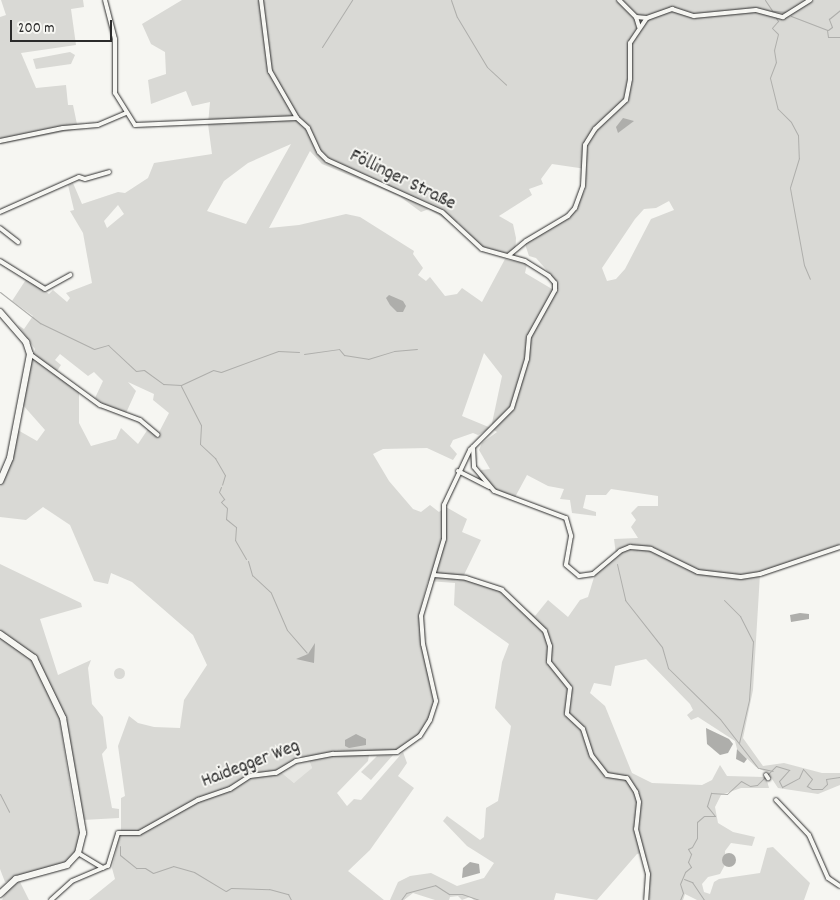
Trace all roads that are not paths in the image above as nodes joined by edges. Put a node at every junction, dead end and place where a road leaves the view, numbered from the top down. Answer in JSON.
{"nodes":[{"id":1,"x":105,"y":0,"type":"edge"},
{"id":2,"x":261,"y":0,"type":"edge"},
{"id":3,"x":619,"y":0,"type":"edge"},
{"id":4,"x":810,"y":0,"type":"edge"},
{"id":5,"x":636,"y":17,"type":"junction"},
{"id":6,"x":647,"y":18,"type":"junction"},
{"id":7,"x":639,"y":27,"type":"junction"},
{"id":8,"x":126,"y":113,"type":"junction"},
{"id":9,"x":297,"y":118,"type":"junction"},
{"id":10,"x":0,"y":141,"type":"edge"},
{"id":11,"x":109,"y":172,"type":"dead end"},
{"id":12,"x":0,"y":212,"type":"edge"},
{"id":13,"x":0,"y":228,"type":"edge"},
{"id":14,"x":18,"y":242,"type":"dead end"},
{"id":15,"x":508,"y":256,"type":"junction"},
{"id":16,"x":0,"y":261,"type":"edge"},
{"id":17,"x":70,"y":275,"type":"dead end"},
{"id":18,"x":0,"y":312,"type":"edge"},
{"id":19,"x":30,"y":354,"type":"junction"},
{"id":20,"x":158,"y":435,"type":"dead end"},
{"id":21,"x":473,"y":446,"type":"junction"},
{"id":22,"x":458,"y":471,"type":"junction"},
{"id":23,"x":0,"y":481,"type":"edge"},
{"id":24,"x":491,"y":488,"type":"junction"},
{"id":25,"x":840,"y":547,"type":"edge"},
{"id":26,"x":434,"y":575,"type":"junction"},
{"id":27,"x":0,"y":634,"type":"edge"},
{"id":28,"x":776,"y":800,"type":"dead end"},
{"id":29,"x":78,"y":854,"type":"junction"},
{"id":30,"x":103,"y":868,"type":"junction"},
{"id":31,"x":840,"y":886,"type":"edge"},
{"id":32,"x":0,"y":894,"type":"edge"},
{"id":33,"x":51,"y":900,"type":"edge"},
{"id":34,"x":646,"y":900,"type":"edge"}],
"edges":[{"from":1,"to":8,"type":"street"},
{"from":2,"to":9,"type":"street","name":"Föllinger Straße"},
{"from":3,"to":5,"type":"street"},
{"from":4,"to":6,"type":"street"},
{"from":5,"to":6,"type":"street"},
{"from":5,"to":7,"type":"street"},
{"from":6,"to":7,"type":"street"},
{"from":7,"to":15,"type":"street"},
{"from":8,"to":9,"type":"street"},
{"from":8,"to":10,"type":"street"},
{"from":9,"to":15,"type":"street","name":"Föllinger Straße"},
{"from":11,"to":12,"type":"street"},
{"from":13,"to":14,"type":"street"},
{"from":15,"to":21,"type":"street","name":"Föllinger Straße"},
{"from":16,"to":17,"type":"street"},
{"from":18,"to":19,"type":"main road"},
{"from":19,"to":20,"type":"street"},
{"from":19,"to":23,"type":"main road"},
{"from":21,"to":22,"type":"street","name":"Haidegger Weg"},
{"from":21,"to":24,"type":"street"},
{"from":22,"to":24,"type":"street"},
{"from":22,"to":26,"type":"street","name":"Haidegger Weg"},
{"from":24,"to":25,"type":"street"},
{"from":26,"to":30,"type":"street","name":"Haidegger Weg"},
{"from":26,"to":34,"type":"street"},
{"from":27,"to":29,"type":"main road"},
{"from":28,"to":31,"type":"street"},
{"from":29,"to":30,"type":"street"},
{"from":29,"to":32,"type":"main road"},
{"from":30,"to":33,"type":"street"}]}
